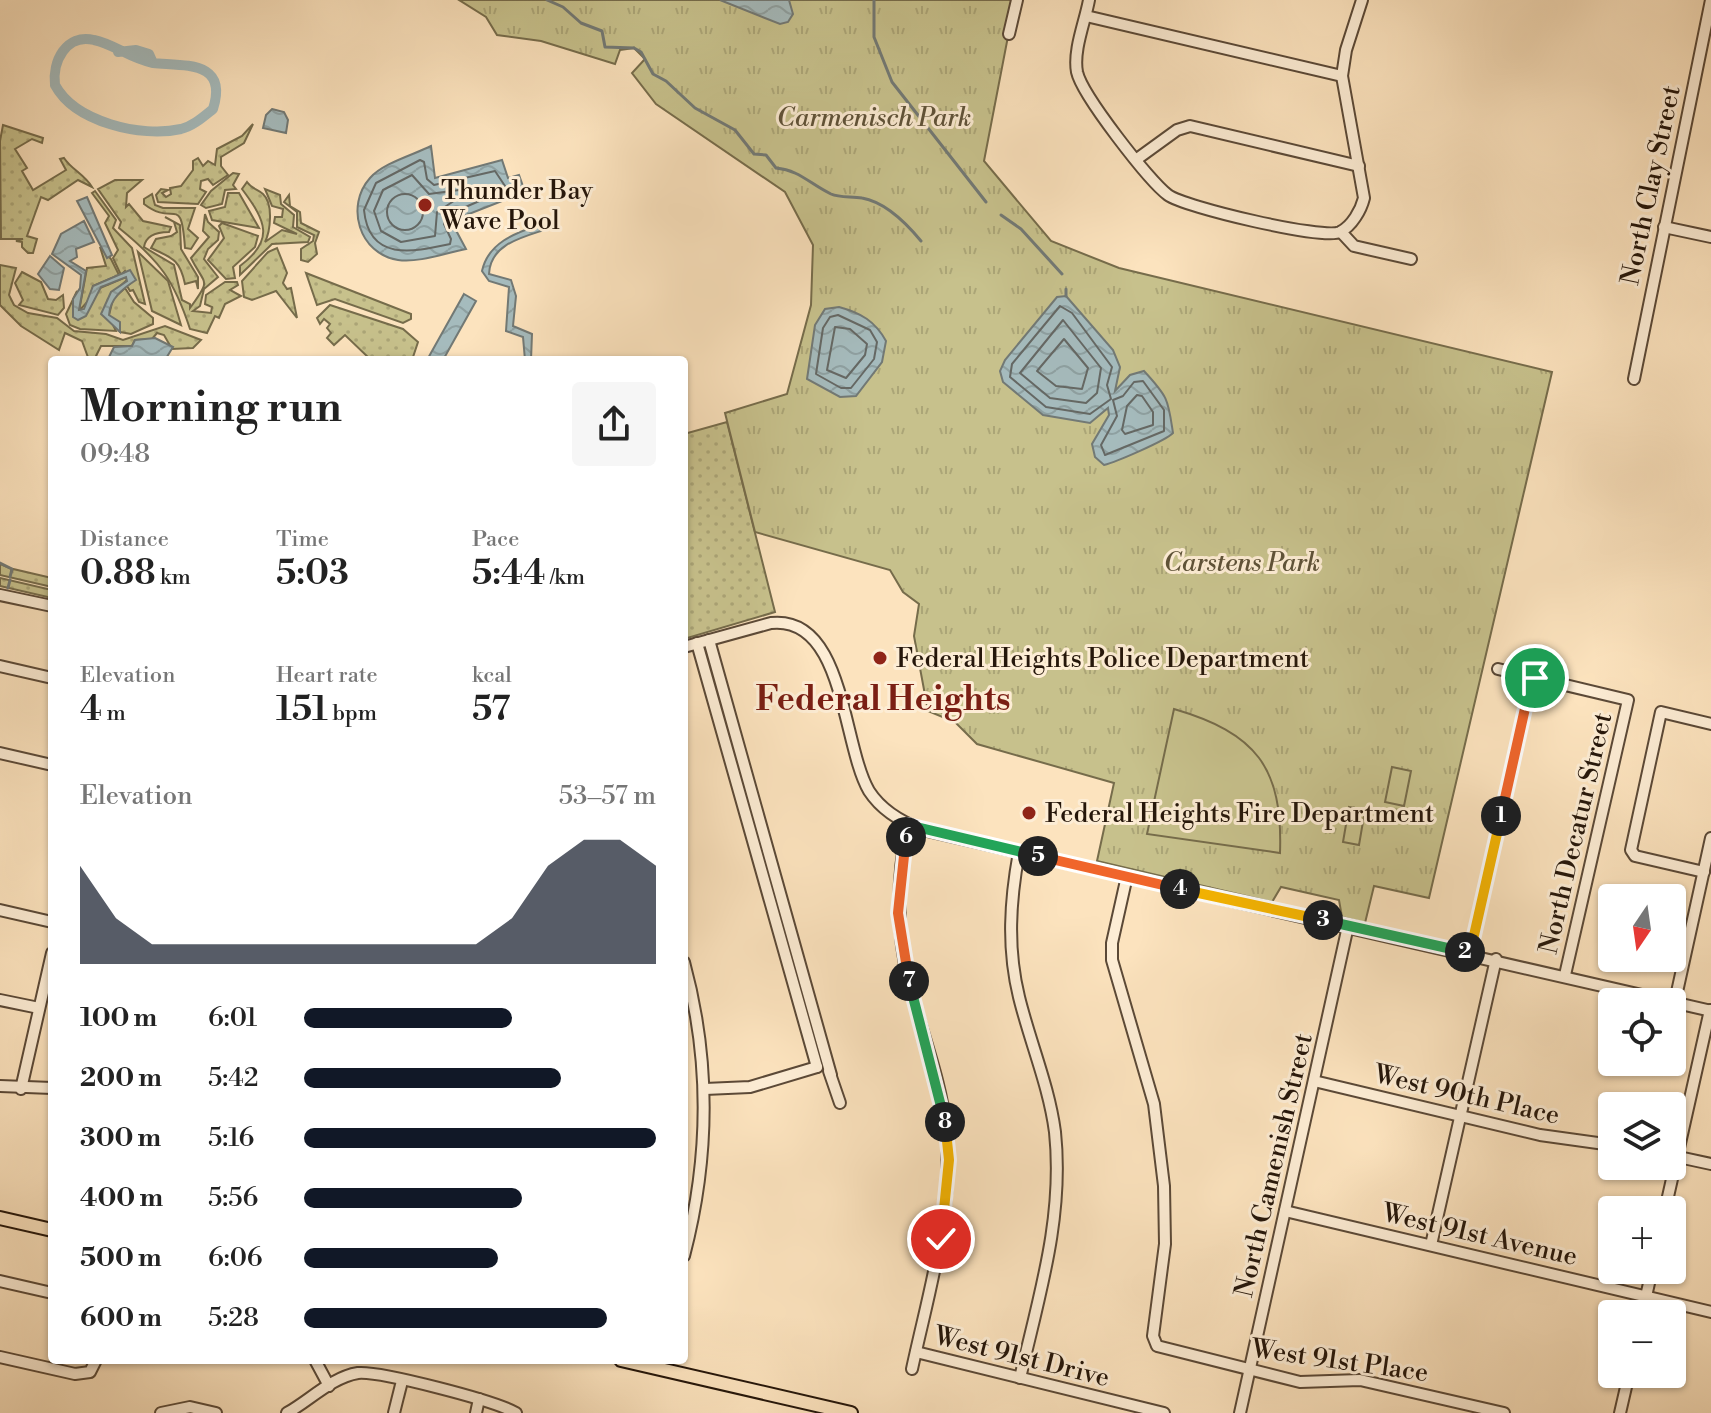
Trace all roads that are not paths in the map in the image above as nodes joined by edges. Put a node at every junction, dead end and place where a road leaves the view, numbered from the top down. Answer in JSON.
{"nodes":[{"id":1,"x":1017,"y":0,"type":"edge"},
{"id":2,"x":1089,"y":0,"type":"edge"},
{"id":3,"x":1362,"y":0,"type":"edge"},
{"id":4,"x":1711,"y":0,"type":"edge"},
{"id":5,"x":1086,"y":16,"type":"junction"},
{"id":6,"x":1009,"y":34,"type":"dead end"},
{"id":7,"x":1342,"y":76,"type":"junction"},
{"id":8,"x":1137,"y":159,"type":"junction"},
{"id":9,"x":1359,"y":166,"type":"junction"},
{"id":10,"x":1664,"y":227,"type":"junction"},
{"id":11,"x":1341,"y":232,"type":"junction"},
{"id":12,"x":1711,"y":237,"type":"edge"},
{"id":13,"x":1411,"y":259,"type":"dead end"},
{"id":14,"x":1634,"y":379,"type":"dead end"},
{"id":15,"x":0,"y":595,"type":"edge"},
{"id":16,"x":48,"y":605,"type":"edge"},
{"id":17,"x":703,"y":642,"type":"junction"},
{"id":18,"x":688,"y":646,"type":"edge"},
{"id":19,"x":0,"y":666,"type":"edge"},
{"id":20,"x":1498,"y":669,"type":"dead end"},
{"id":21,"x":48,"y":677,"type":"edge"},
{"id":22,"x":1532,"y":677,"type":"junction"},
{"id":23,"x":1711,"y":724,"type":"edge"},
{"id":24,"x":0,"y":753,"type":"edge"},
{"id":25,"x":48,"y":764,"type":"edge"},
{"id":26,"x":908,"y":825,"type":"junction"},
{"id":27,"x":1711,"y":838,"type":"edge"},
{"id":28,"x":1019,"y":852,"type":"junction"},
{"id":29,"x":1704,"y":872,"type":"junction"},
{"id":30,"x":1127,"y":876,"type":"junction"},
{"id":31,"x":0,"y":910,"type":"edge"},
{"id":32,"x":48,"y":921,"type":"edge"},
{"id":33,"x":1348,"y":926,"type":"junction"},
{"id":34,"x":786,"y":937,"type":"junction"},
{"id":35,"x":1470,"y":953,"type":"junction"},
{"id":36,"x":1496,"y":959,"type":"junction"},
{"id":37,"x":48,"y":970,"type":"edge"},
{"id":38,"x":1565,"y":975,"type":"junction"},
{"id":39,"x":688,"y":980,"type":"edge"},
{"id":40,"x":1620,"y":988,"type":"edge"},
{"id":41,"x":1678,"y":988,"type":"edge"},
{"id":42,"x":0,"y":1000,"type":"edge"},
{"id":43,"x":1686,"y":1004,"type":"edge"},
{"id":44,"x":39,"y":1008,"type":"junction"},
{"id":45,"x":1710,"y":1010,"type":"edge"},
{"id":46,"x":817,"y":1067,"type":"junction"},
{"id":47,"x":831,"y":1075,"type":"junction"},
{"id":48,"x":1314,"y":1081,"type":"junction"},
{"id":49,"x":0,"y":1086,"type":"edge"},
{"id":50,"x":48,"y":1088,"type":"edge"},
{"id":51,"x":21,"y":1089,"type":"junction"},
{"id":52,"x":705,"y":1089,"type":"junction"},
{"id":53,"x":840,"y":1103,"type":"dead end"},
{"id":54,"x":1686,"y":1110,"type":"edge"},
{"id":55,"x":1461,"y":1116,"type":"junction"},
{"id":56,"x":1598,"y":1143,"type":"edge"},
{"id":57,"x":1686,"y":1158,"type":"edge"},
{"id":58,"x":1711,"y":1164,"type":"edge"},
{"id":59,"x":1285,"y":1211,"type":"junction"},
{"id":60,"x":0,"y":1218,"type":"edge"},
{"id":61,"x":48,"y":1229,"type":"edge"},
{"id":62,"x":688,"y":1230,"type":"edge"},
{"id":63,"x":1431,"y":1245,"type":"junction"},
{"id":64,"x":0,"y":1281,"type":"edge"},
{"id":65,"x":1649,"y":1284,"type":"edge"},
{"id":66,"x":48,"y":1292,"type":"edge"},
{"id":67,"x":1646,"y":1297,"type":"junction"},
{"id":68,"x":1645,"y":1300,"type":"edge"},
{"id":69,"x":1711,"y":1312,"type":"edge"},
{"id":70,"x":916,"y":1352,"type":"junction"},
{"id":71,"x":0,"y":1357,"type":"edge"},
{"id":72,"x":94,"y":1364,"type":"edge"},
{"id":73,"x":317,"y":1364,"type":"edge"},
{"id":74,"x":638,"y":1364,"type":"edge"},
{"id":75,"x":912,"y":1369,"type":"dead end"},
{"id":76,"x":1249,"y":1370,"type":"junction"},
{"id":77,"x":1020,"y":1378,"type":"junction"},
{"id":78,"x":402,"y":1381,"type":"junction"},
{"id":79,"x":329,"y":1386,"type":"junction"},
{"id":80,"x":1626,"y":1388,"type":"edge"},
{"id":81,"x":479,"y":1399,"type":"junction"},
{"id":82,"x":161,"y":1413,"type":"edge"},
{"id":83,"x":216,"y":1413,"type":"edge"},
{"id":84,"x":287,"y":1413,"type":"edge"},
{"id":85,"x":394,"y":1413,"type":"edge"},
{"id":86,"x":476,"y":1413,"type":"edge"},
{"id":87,"x":516,"y":1413,"type":"edge"},
{"id":88,"x":851,"y":1413,"type":"edge"},
{"id":89,"x":1164,"y":1413,"type":"edge"},
{"id":90,"x":1240,"y":1413,"type":"edge"},
{"id":91,"x":1504,"y":1413,"type":"edge"},
{"id":92,"x":1620,"y":1413,"type":"edge"}],
"edges":[{"from":1,"to":6,"type":"street"},
{"from":2,"to":5,"type":"street"},
{"from":3,"to":7,"type":"street"},
{"from":4,"to":10,"type":"street","name":"North Clay Street"},
{"from":5,"to":7,"type":"street"},
{"from":5,"to":8,"type":"street"},
{"from":7,"to":9,"type":"street"},
{"from":8,"to":9,"type":"street"},
{"from":8,"to":11,"type":"street"},
{"from":9,"to":11,"type":"street"},
{"from":10,"to":12,"type":"street"},
{"from":10,"to":14,"type":"street","name":"North Clay Street"},
{"from":11,"to":13,"type":"street"},
{"from":15,"to":16,"type":"street"},
{"from":17,"to":18,"type":"street"},
{"from":17,"to":26,"type":"street"},
{"from":17,"to":34,"type":"street"},
{"from":19,"to":21,"type":"street"},
{"from":20,"to":22,"type":"street"},
{"from":22,"to":35,"type":"street"},
{"from":22,"to":38,"type":"street","name":"North Decatur Street"},
{"from":23,"to":29,"type":"street"},
{"from":24,"to":25,"type":"street"},
{"from":26,"to":28,"type":"street"},
{"from":26,"to":70,"type":"street"},
{"from":27,"to":29,"type":"street"},
{"from":28,"to":30,"type":"street"},
{"from":28,"to":77,"type":"street"},
{"from":29,"to":41,"type":"street"},
{"from":30,"to":33,"type":"street"},
{"from":30,"to":76,"type":"street","name":"West 91st Place"},
{"from":31,"to":32,"type":"street"},
{"from":33,"to":35,"type":"street"},
{"from":33,"to":48,"type":"street","name":"North Camenish Street"},
{"from":34,"to":46,"type":"street"},
{"from":34,"to":47,"type":"street"},
{"from":35,"to":36,"type":"street"},
{"from":36,"to":38,"type":"street"},
{"from":36,"to":55,"type":"street"},
{"from":37,"to":44,"type":"street"},
{"from":38,"to":40,"type":"street"},
{"from":39,"to":52,"type":"street"},
{"from":42,"to":44,"type":"street"},
{"from":43,"to":45,"type":"street"},
{"from":44,"to":51,"type":"street"},
{"from":45,"to":54,"type":"street"},
{"from":46,"to":47,"type":"street"},
{"from":46,"to":52,"type":"street"},
{"from":47,"to":53,"type":"street"},
{"from":48,"to":55,"type":"street","name":"West 90th Place"},
{"from":48,"to":59,"type":"street","name":"North Camenish Street"},
{"from":49,"to":51,"type":"street"},
{"from":50,"to":51,"type":"street"},
{"from":52,"to":62,"type":"street"},
{"from":55,"to":56,"type":"street","name":"West 90th Place"},
{"from":55,"to":63,"type":"street"},
{"from":57,"to":58,"type":"street"},
{"from":59,"to":63,"type":"street","name":"West 91st Avenue"},
{"from":59,"to":76,"type":"street","name":"North Camenish Street"},
{"from":60,"to":61,"type":"main road"},
{"from":63,"to":67,"type":"street","name":"West 91st Avenue"},
{"from":64,"to":66,"type":"street"},
{"from":65,"to":67,"type":"street"},
{"from":67,"to":68,"type":"street"},
{"from":67,"to":69,"type":"street","name":"West 91st Avenue"},
{"from":70,"to":75,"type":"street"},
{"from":70,"to":77,"type":"street","name":"West 91st Drive"},
{"from":71,"to":72,"type":"street"},
{"from":73,"to":79,"type":"street"},
{"from":74,"to":88,"type":"main road"},
{"from":76,"to":90,"type":"street","name":"North Camenish Street"},
{"from":76,"to":91,"type":"street","name":"West 91st Place"},
{"from":77,"to":89,"type":"street","name":"West 91st Drive"},
{"from":78,"to":79,"type":"street"},
{"from":78,"to":81,"type":"street"},
{"from":78,"to":85,"type":"street"},
{"from":79,"to":84,"type":"street"},
{"from":80,"to":92,"type":"street"},
{"from":81,"to":86,"type":"street"},
{"from":81,"to":87,"type":"street"},
{"from":82,"to":83,"type":"street"}]}
